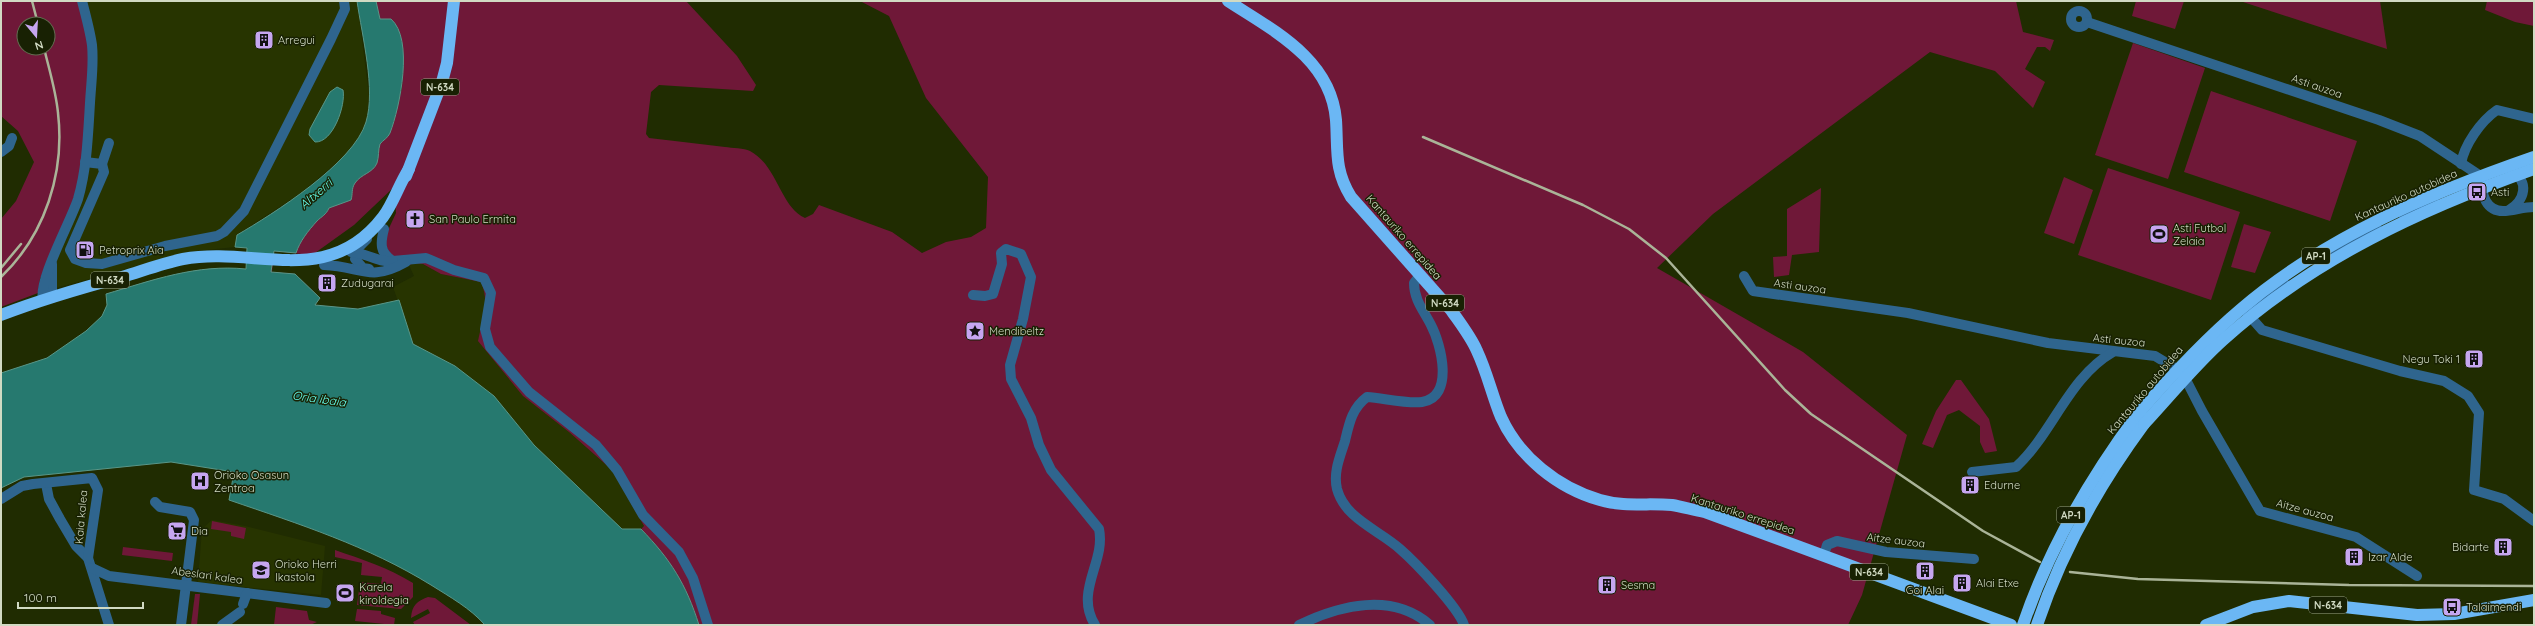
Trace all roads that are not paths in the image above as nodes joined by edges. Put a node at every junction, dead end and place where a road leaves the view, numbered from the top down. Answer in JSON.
{"nodes":[{"id":1,"x":82,"y":1,"type":"edge"},
{"id":2,"x":344,"y":1,"type":"edge"},
{"id":3,"x":454,"y":1,"type":"edge"},
{"id":4,"x":1228,"y":1,"type":"edge"},
{"id":5,"x":2086,"y":22,"type":"dead end"},
{"id":6,"x":2534,"y":119,"type":"edge"},
{"id":7,"x":12,"y":138,"type":"dead end"},
{"id":8,"x":109,"y":143,"type":"dead end"},
{"id":9,"x":1,"y":152,"type":"edge"},
{"id":10,"x":2534,"y":157,"type":"edge"},
{"id":11,"x":85,"y":162,"type":"junction"},
{"id":12,"x":102,"y":164,"type":"junction"},
{"id":13,"x":2461,"y":164,"type":"junction"},
{"id":14,"x":409,"y":169,"type":"junction"},
{"id":15,"x":2534,"y":169,"type":"edge"},
{"id":16,"x":2471,"y":171,"type":"junction"},
{"id":17,"x":2484,"y":183,"type":"junction"},
{"id":18,"x":2523,"y":189,"type":"junction"},
{"id":19,"x":2466,"y":191,"type":"junction"},
{"id":20,"x":2485,"y":201,"type":"junction"},
{"id":21,"x":2534,"y":201,"type":"edge"},
{"id":22,"x":2534,"y":207,"type":"edge"},
{"id":23,"x":2509,"y":210,"type":"junction"},
{"id":24,"x":384,"y":216,"type":"junction"},
{"id":25,"x":384,"y":229,"type":"junction"},
{"id":26,"x":356,"y":252,"type":"junction"},
{"id":27,"x":328,"y":260,"type":"junction"},
{"id":28,"x":52,"y":263,"type":"junction"},
{"id":29,"x":392,"y":266,"type":"junction"},
{"id":30,"x":1420,"y":275,"type":"junction"},
{"id":31,"x":52,"y":276,"type":"junction"},
{"id":32,"x":1744,"y":276,"type":"dead end"},
{"id":33,"x":68,"y":292,"type":"junction"},
{"id":34,"x":973,"y":295,"type":"dead end"},
{"id":35,"x":47,"y":299,"type":"junction"},
{"id":36,"x":2247,"y":313,"type":"junction"},
{"id":37,"x":1,"y":316,"type":"edge"},
{"id":38,"x":2113,"y":352,"type":"junction"},
{"id":39,"x":2183,"y":374,"type":"junction"},
{"id":40,"x":2141,"y":419,"type":"junction"},
{"id":41,"x":1972,"y":472,"type":"dead end"},
{"id":42,"x":46,"y":484,"type":"junction"},
{"id":43,"x":1,"y":499,"type":"edge"},
{"id":44,"x":155,"y":502,"type":"dead end"},
{"id":45,"x":2534,"y":521,"type":"edge"},
{"id":46,"x":1824,"y":555,"type":"junction"},
{"id":47,"x":1974,"y":559,"type":"dead end"},
{"id":48,"x":90,"y":563,"type":"junction"},
{"id":49,"x":109,"y":576,"type":"junction"},
{"id":50,"x":2417,"y":576,"type":"dead end"},
{"id":51,"x":186,"y":585,"type":"junction"},
{"id":52,"x":98,"y":589,"type":"junction"},
{"id":53,"x":247,"y":593,"type":"junction"},
{"id":54,"x":2534,"y":600,"type":"edge"},
{"id":55,"x":326,"y":603,"type":"dead end"},
{"id":56,"x":108,"y":625,"type":"edge"},
{"id":57,"x":181,"y":625,"type":"edge"},
{"id":58,"x":222,"y":625,"type":"edge"},
{"id":59,"x":708,"y":625,"type":"edge"},
{"id":60,"x":1095,"y":625,"type":"edge"},
{"id":61,"x":1299,"y":625,"type":"edge"},
{"id":62,"x":1430,"y":625,"type":"edge"},
{"id":63,"x":1464,"y":625,"type":"edge"},
{"id":64,"x":2011,"y":625,"type":"edge"},
{"id":65,"x":2023,"y":625,"type":"edge"},
{"id":66,"x":2037,"y":625,"type":"edge"},
{"id":67,"x":2206,"y":625,"type":"edge"}],
"edges":[{"from":1,"to":11,"type":"street"},
{"from":2,"to":12,"type":"street"},
{"from":3,"to":14,"type":"highway","number":"N-634"},
{"from":4,"to":30,"type":"highway","name":"Kantauriko errepidea","number":"N-634"},
{"from":5,"to":13,"type":"street","name":"Asti auzoa"},
{"from":6,"to":13,"type":"street"},
{"from":7,"to":9,"type":"street"},
{"from":8,"to":12,"type":"street"},
{"from":10,"to":40,"type":"highway","name":"Kantauriko autobidea","number":"AP-1","bridge":true},
{"from":11,"to":12,"type":"street"},
{"from":11,"to":28,"type":"street"},
{"from":13,"to":16,"type":"street","name":"Asti auzoa"},
{"from":14,"to":24,"type":"highway","number":"N-634"},
{"from":14,"to":25,"type":"highway","number":"N-634"},
{"from":15,"to":40,"type":"highway","name":"Kantauriko autobidea","number":"AP-1","bridge":true},
{"from":16,"to":17,"type":"street","name":"Asti auzoa"},
{"from":16,"to":19,"type":"street"},
{"from":17,"to":18,"type":"street"},
{"from":17,"to":19,"type":"street"},
{"from":17,"to":20,"type":"street"},
{"from":18,"to":21,"type":"street"},
{"from":18,"to":23,"type":"street"},
{"from":19,"to":20,"type":"street"},
{"from":19,"to":36,"type":"street"},
{"from":20,"to":23,"type":"street"},
{"from":22,"to":23,"type":"street"},
{"from":24,"to":26,"type":"street"},
{"from":24,"to":27,"type":"highway","number":"N-634"},
{"from":25,"to":26,"type":"highway","number":"N-634"},
{"from":25,"to":29,"type":"street"},
{"from":26,"to":27,"type":"highway","number":"N-634"},
{"from":26,"to":29,"type":"street"},
{"from":26,"to":29,"type":"street"},
{"from":27,"to":29,"type":"street"},
{"from":27,"to":33,"type":"highway","number":"N-634"},
{"from":28,"to":31,"type":"street"},
{"from":28,"to":35,"type":"street"},
{"from":29,"to":59,"type":"street"},
{"from":30,"to":46,"type":"highway","name":"Kantauriko errepidea","number":"N-634"},
{"from":30,"to":63,"type":"street"},
{"from":31,"to":33,"type":"street"},
{"from":31,"to":35,"type":"street"},
{"from":32,"to":38,"type":"street","name":"Asti auzoa"},
{"from":33,"to":35,"type":"highway","number":"N-634"},
{"from":34,"to":60,"type":"street"},
{"from":35,"to":37,"type":"highway","number":"N-634"},
{"from":36,"to":39,"type":"street"},
{"from":36,"to":45,"type":"street"},
{"from":38,"to":39,"type":"street","name":"Asti auzoa"},
{"from":38,"to":41,"type":"street"},
{"from":39,"to":50,"type":"street","name":"Aitze auzoa"},
{"from":40,"to":65,"type":"highway","name":"Kantauriko autobidea","number":"AP-1"},
{"from":40,"to":66,"type":"highway","name":"Kantauriko autobidea","number":"AP-1"},
{"from":42,"to":43,"type":"street"},
{"from":42,"to":48,"type":"street"},
{"from":42,"to":48,"type":"street","name":"Kaia kalea"},
{"from":44,"to":51,"type":"street"},
{"from":46,"to":47,"type":"street","name":"Aitze auzoa"},
{"from":46,"to":64,"type":"highway","name":"Kantauriko errepidea","number":"N-634"},
{"from":48,"to":49,"type":"street","name":"Abeslari kalea"},
{"from":48,"to":52,"type":"street"},
{"from":49,"to":51,"type":"street","name":"Abeslari kalea"},
{"from":49,"to":52,"type":"street"},
{"from":51,"to":53,"type":"street","name":"Abeslari kalea"},
{"from":51,"to":57,"type":"street"},
{"from":52,"to":56,"type":"street"},
{"from":53,"to":55,"type":"street","name":"Abeslari kalea"},
{"from":53,"to":58,"type":"street"},
{"from":54,"to":67,"type":"highway","number":"N-634"},
{"from":61,"to":62,"type":"street"}]}
